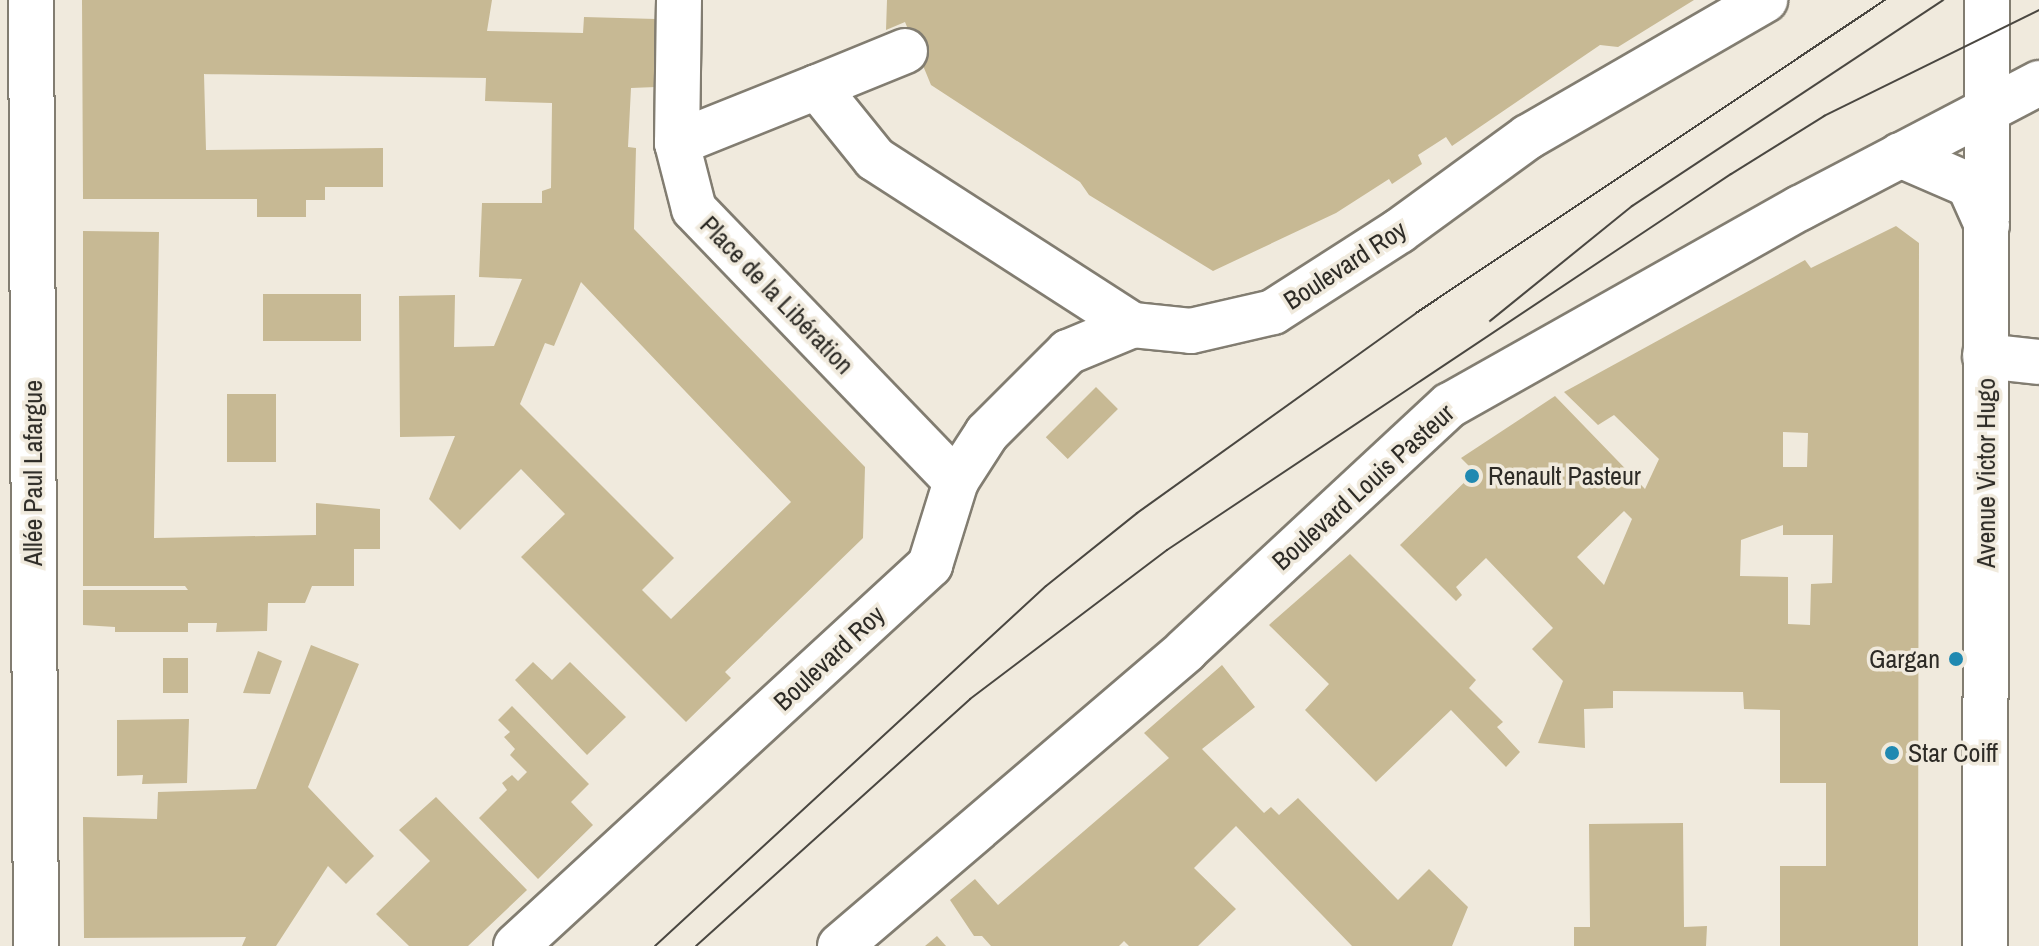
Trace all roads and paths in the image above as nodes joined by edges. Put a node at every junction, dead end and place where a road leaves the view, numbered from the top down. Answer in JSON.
{"nodes":[{"id":1,"x":31,"y":0,"type":"edge"},
{"id":2,"x":679,"y":0,"type":"edge"},
{"id":3,"x":1765,"y":0,"type":"edge"},
{"id":4,"x":1987,"y":0,"type":"edge"},
{"id":5,"x":905,"y":51,"type":"dead end"},
{"id":6,"x":15,"y":74,"type":"edge"},
{"id":7,"x":2039,"y":83,"type":"edge"},
{"id":8,"x":817,"y":87,"type":"junction"},
{"id":9,"x":1986,"y":111,"type":"junction"},
{"id":10,"x":677,"y":143,"type":"junction"},
{"id":11,"x":1900,"y":155,"type":"junction"},
{"id":12,"x":1988,"y":227,"type":"junction"},
{"id":13,"x":1133,"y":325,"type":"junction"},
{"id":14,"x":1985,"y":356,"type":"junction"},
{"id":15,"x":2039,"y":362,"type":"edge"},
{"id":16,"x":956,"y":481,"type":"junction"},
{"id":17,"x":36,"y":946,"type":"edge"},
{"id":18,"x":516,"y":946,"type":"edge"},
{"id":19,"x":840,"y":946,"type":"edge"},
{"id":20,"x":1985,"y":946,"type":"edge"}],
"edges":[{"from":1,"to":6,"type":"street","name":"Allée Paul Lafargue"},
{"from":2,"to":10,"type":"street","name":"Place de la Libération"},
{"from":3,"to":13,"type":"street","name":"Boulevard Roy"},
{"from":4,"to":9,"type":"street","name":"Avenue Victor Hugo"},
{"from":5,"to":8,"type":"street"},
{"from":6,"to":17,"type":"street","name":"Allée Paul Lafargue"},
{"from":7,"to":9,"type":"street","name":"Boulevard Louis Pasteur"},
{"from":8,"to":10,"type":"street"},
{"from":8,"to":13,"type":"street"},
{"from":9,"to":11,"type":"street","name":"Boulevard Louis Pasteur"},
{"from":9,"to":12,"type":"street","name":"Avenue Victor Hugo"},
{"from":10,"to":16,"type":"street","name":"Place de la Libération"},
{"from":11,"to":12,"type":"street"},
{"from":11,"to":19,"type":"street","name":"Boulevard Louis Pasteur"},
{"from":12,"to":14,"type":"street","name":"Avenue Victor Hugo"},
{"from":13,"to":16,"type":"street","name":"Boulevard Roy"},
{"from":14,"to":15,"type":"street"},
{"from":14,"to":20,"type":"street","name":"Avenue Victor Hugo"},
{"from":16,"to":18,"type":"street","name":"Boulevard Roy"}]}
